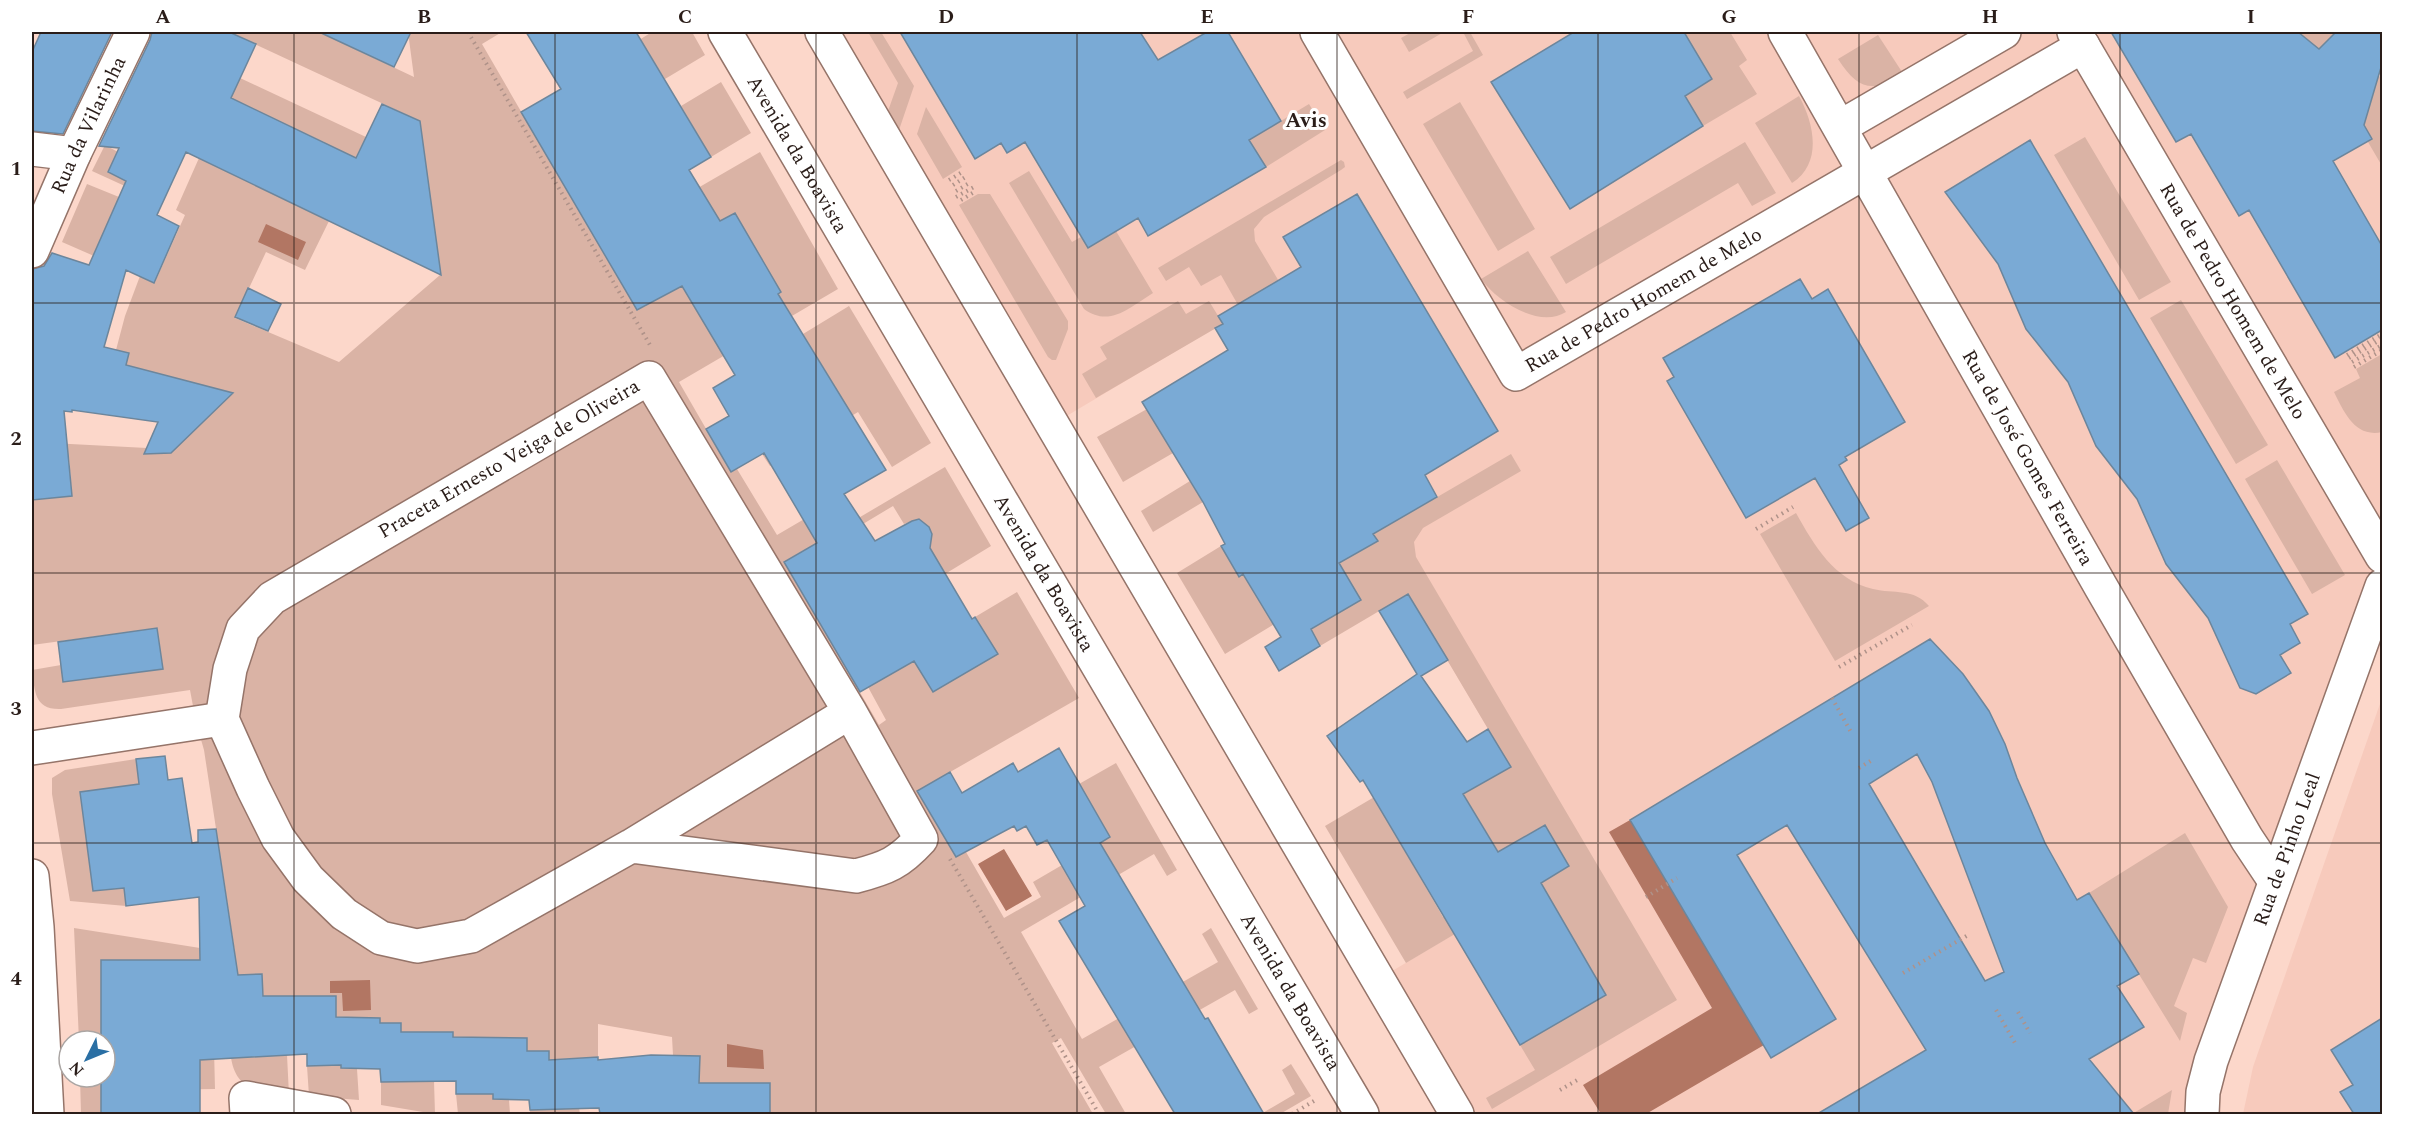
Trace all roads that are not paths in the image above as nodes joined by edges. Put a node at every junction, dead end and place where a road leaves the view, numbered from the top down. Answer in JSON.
{"nodes":[{"id":1,"x":133,"y":32,"type":"edge"},
{"id":2,"x":725,"y":32,"type":"edge"},
{"id":3,"x":822,"y":32,"type":"edge"},
{"id":4,"x":1317,"y":32,"type":"edge"},
{"id":5,"x":1785,"y":32,"type":"edge"},
{"id":6,"x":2004,"y":32,"type":"edge"},
{"id":7,"x":2079,"y":39,"type":"edge"},
{"id":8,"x":1840,"y":127,"type":"junction"},
{"id":9,"x":32,"y":149,"type":"edge"},
{"id":10,"x":74,"y":154,"type":"junction"},
{"id":11,"x":1865,"y":172,"type":"junction"},
{"id":12,"x":32,"y":251,"type":"edge"},
{"id":13,"x":2382,"y":556,"type":"edge"},
{"id":14,"x":2382,"y":586,"type":"edge"},
{"id":15,"x":850,"y":712,"type":"junction"},
{"id":16,"x":222,"y":719,"type":"junction"},
{"id":17,"x":32,"y":748,"type":"edge"},
{"id":18,"x":631,"y":846,"type":"junction"},
{"id":19,"x":32,"y":876,"type":"edge"},
{"id":20,"x":2275,"y":881,"type":"junction"},
{"id":21,"x":47,"y":1114,"type":"edge"},
{"id":22,"x":247,"y":1114,"type":"edge"},
{"id":23,"x":334,"y":1114,"type":"edge"},
{"id":24,"x":1362,"y":1114,"type":"edge"},
{"id":25,"x":1456,"y":1114,"type":"edge"},
{"id":26,"x":2202,"y":1114,"type":"edge"}],
"edges":[{"from":1,"to":10,"type":"street","name":"Rua da Vilarinha"},
{"from":2,"to":24,"type":"street","name":"Avenida da Boavista"},
{"from":3,"to":25,"type":"street"},
{"from":4,"to":11,"type":"street","name":"Rua de Pedro Homem de Melo"},
{"from":5,"to":8,"type":"street","name":"Rua de José Gomes Ferreira"},
{"from":6,"to":8,"type":"street"},
{"from":7,"to":11,"type":"street","name":"Rua de Pedro Homem de Melo"},
{"from":7,"to":13,"type":"street","name":"Rua de Pedro Homem de Melo"},
{"from":8,"to":11,"type":"street","name":"Rua de José Gomes Ferreira"},
{"from":9,"to":10,"type":"street"},
{"from":10,"to":12,"type":"street","name":"Rua da Vilarinha"},
{"from":11,"to":20,"type":"street","name":"Rua de José Gomes Ferreira"},
{"from":14,"to":20,"type":"street","name":"Rua de Pinho Leal"},
{"from":15,"to":16,"type":"street","name":"Praceta Ernesto Veiga de Oliveira"},
{"from":15,"to":18,"type":"street"},
{"from":15,"to":18,"type":"street","name":"Praceta Ernesto Veiga de Oliveira"},
{"from":16,"to":17,"type":"street"},
{"from":16,"to":18,"type":"street"},
{"from":19,"to":21,"type":"street"},
{"from":20,"to":26,"type":"street","name":"Rua de Pinho Leal"},
{"from":22,"to":23,"type":"street"}]}
